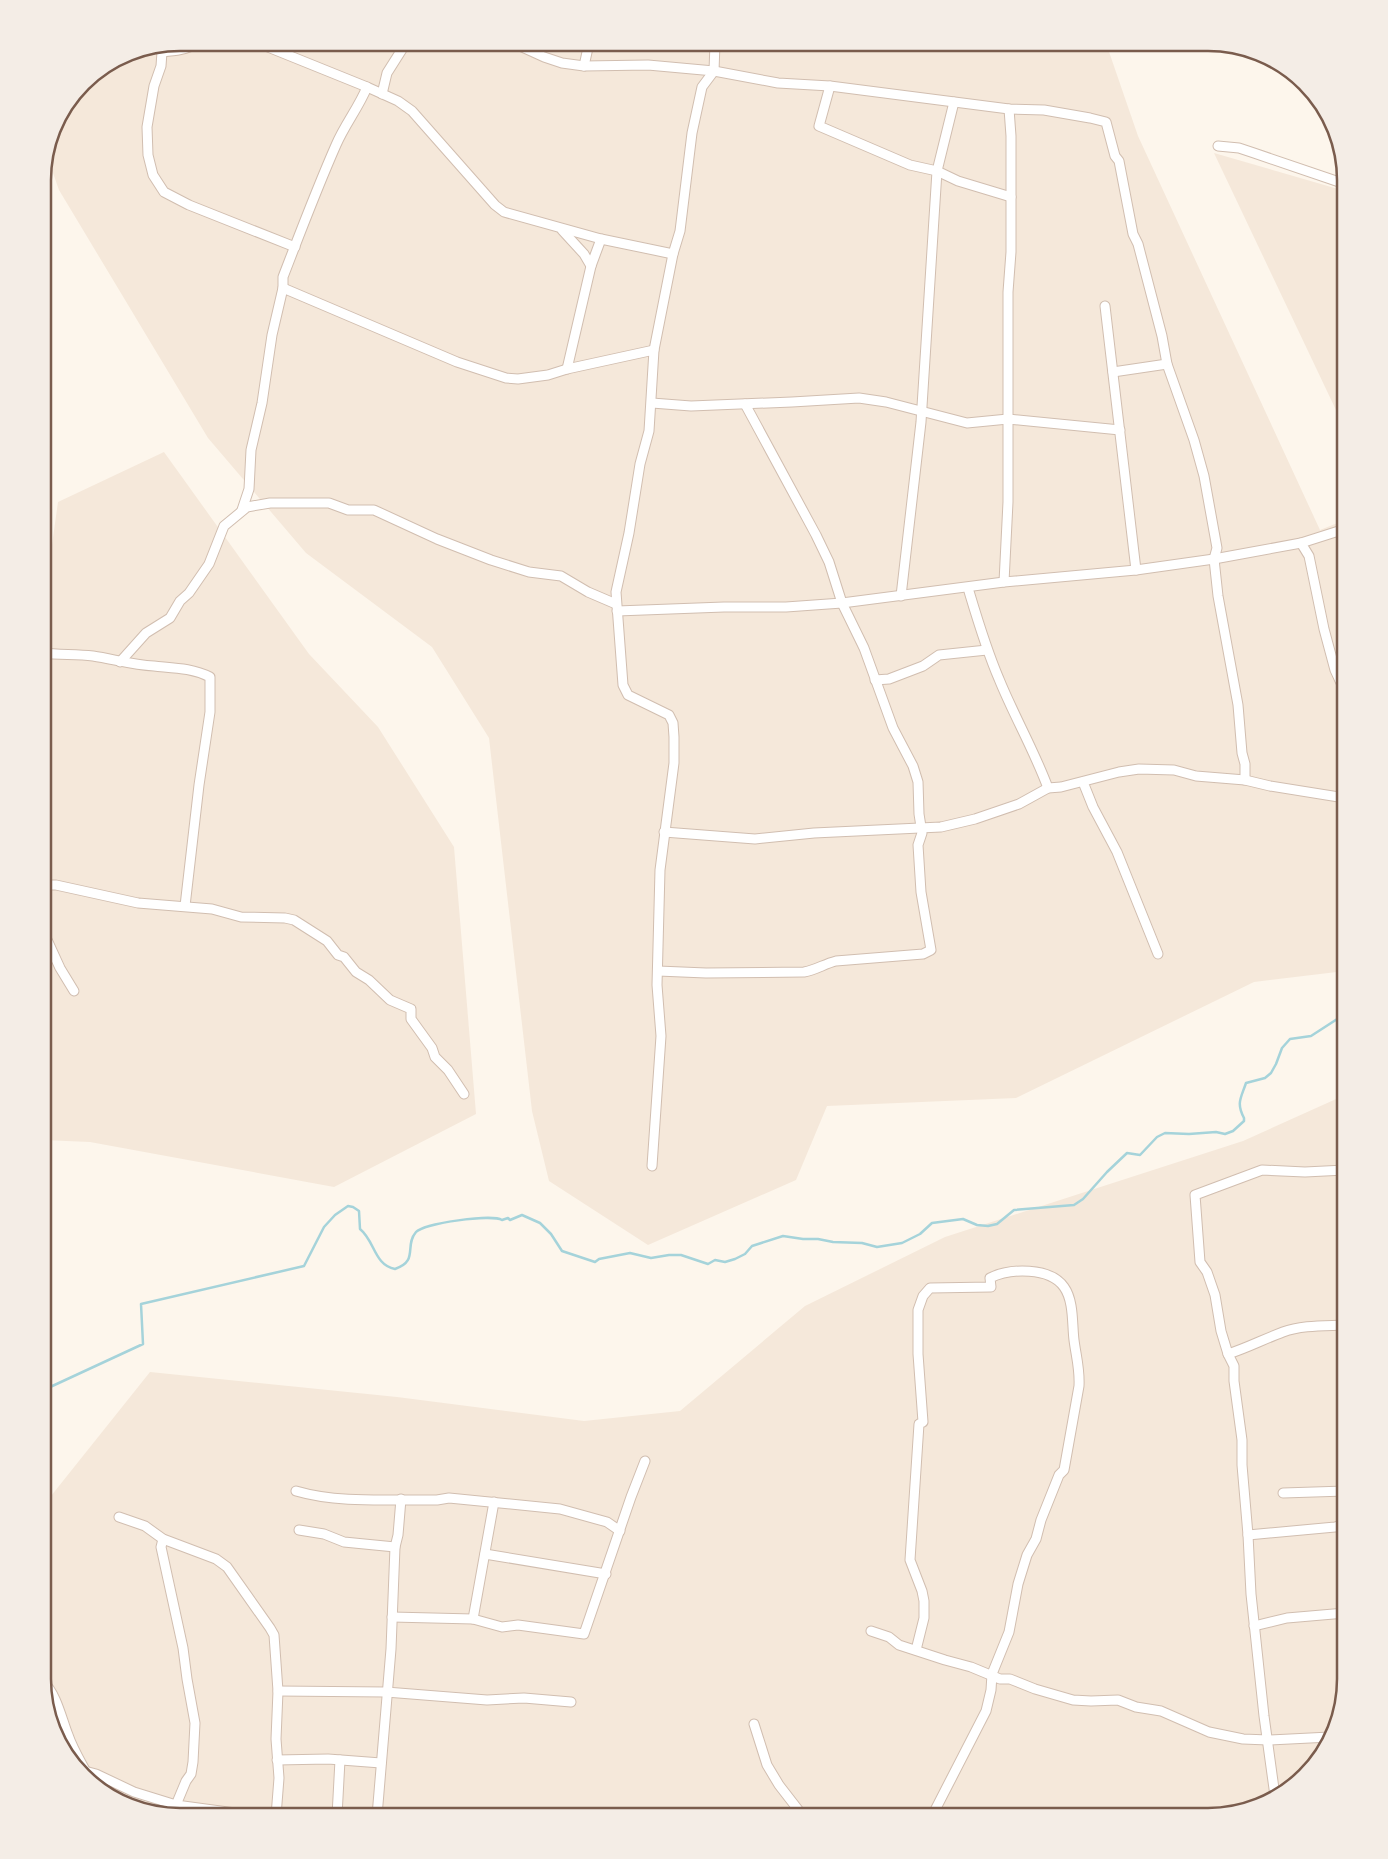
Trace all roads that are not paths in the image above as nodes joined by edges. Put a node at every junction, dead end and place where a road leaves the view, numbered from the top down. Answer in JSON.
{"nodes":[{"id":1,"x":282,"y":52,"type":"edge"},
{"id":2,"x":400,"y":52,"type":"edge"},
{"id":3,"x":533,"y":52,"type":"edge"},
{"id":4,"x":587,"y":52,"type":"edge"},
{"id":5,"x":715,"y":52,"type":"edge"},
{"id":6,"x":161,"y":53,"type":"edge"},
{"id":7,"x":584,"y":66,"type":"junction"},
{"id":8,"x":714,"y":71,"type":"junction"},
{"id":9,"x":830,"y":86,"type":"junction"},
{"id":10,"x":367,"y":87,"type":"junction"},
{"id":11,"x":382,"y":94,"type":"junction"},
{"id":12,"x":954,"y":102,"type":"junction"},
{"id":13,"x":1009,"y":109,"type":"junction"},
{"id":14,"x":1218,"y":146,"type":"dead end"},
{"id":15,"x":938,"y":170,"type":"junction"},
{"id":16,"x":1337,"y":181,"type":"edge"},
{"id":17,"x":1011,"y":197,"type":"junction"},
{"id":18,"x":559,"y":227,"type":"junction"},
{"id":19,"x":601,"y":239,"type":"junction"},
{"id":20,"x":295,"y":247,"type":"junction"},
{"id":21,"x":673,"y":254,"type":"junction"},
{"id":22,"x":591,"y":266,"type":"junction"},
{"id":23,"x":283,"y":288,"type":"junction"},
{"id":24,"x":1105,"y":306,"type":"dead end"},
{"id":25,"x":654,"y":350,"type":"junction"},
{"id":26,"x":1167,"y":364,"type":"junction"},
{"id":27,"x":567,"y":369,"type":"junction"},
{"id":28,"x":1113,"y":372,"type":"junction"},
{"id":29,"x":652,"y":403,"type":"junction"},
{"id":30,"x":745,"y":404,"type":"junction"},
{"id":31,"x":920,"y":412,"type":"junction"},
{"id":32,"x":1008,"y":419,"type":"junction"},
{"id":33,"x":1120,"y":430,"type":"junction"},
{"id":34,"x":242,"y":510,"type":"junction"},
{"id":35,"x":1337,"y":533,"type":"edge"},
{"id":36,"x":1301,"y":543,"type":"junction"},
{"id":37,"x":1214,"y":559,"type":"junction"},
{"id":38,"x":1136,"y":570,"type":"junction"},
{"id":39,"x":1004,"y":582,"type":"junction"},
{"id":40,"x":968,"y":588,"type":"junction"},
{"id":41,"x":901,"y":596,"type":"junction"},
{"id":42,"x":842,"y":603,"type":"junction"},
{"id":43,"x":617,"y":607,"type":"junction"},
{"id":44,"x":987,"y":650,"type":"junction"},
{"id":45,"x":52,"y":653,"type":"edge"},
{"id":46,"x":120,"y":662,"type":"junction"},
{"id":47,"x":1337,"y":674,"type":"edge"},
{"id":48,"x":875,"y":680,"type":"junction"},
{"id":49,"x":1246,"y":780,"type":"junction"},
{"id":50,"x":1083,"y":782,"type":"junction"},
{"id":51,"x":1048,"y":788,"type":"junction"},
{"id":52,"x":1337,"y":796,"type":"edge"},
{"id":53,"x":920,"y":829,"type":"junction"},
{"id":54,"x":664,"y":832,"type":"junction"},
{"id":55,"x":52,"y":886,"type":"edge"},
{"id":56,"x":185,"y":906,"type":"junction"},
{"id":57,"x":51,"y":949,"type":"edge"},
{"id":58,"x":1158,"y":954,"type":"dead end"},
{"id":59,"x":658,"y":971,"type":"junction"},
{"id":60,"x":74,"y":991,"type":"dead end"},
{"id":61,"x":464,"y":1094,"type":"dead end"},
{"id":62,"x":652,"y":1166,"type":"dead end"},
{"id":63,"x":1337,"y":1170,"type":"edge"},
{"id":64,"x":1337,"y":1325,"type":"edge"},
{"id":65,"x":1228,"y":1354,"type":"junction"},
{"id":66,"x":645,"y":1462,"type":"dead end"},
{"id":67,"x":296,"y":1491,"type":"dead end"},
{"id":68,"x":1337,"y":1491,"type":"edge"},
{"id":69,"x":1283,"y":1493,"type":"dead end"},
{"id":70,"x":401,"y":1499,"type":"junction"},
{"id":71,"x":494,"y":1502,"type":"junction"},
{"id":72,"x":119,"y":1517,"type":"dead end"},
{"id":73,"x":1337,"y":1526,"type":"edge"},
{"id":74,"x":299,"y":1530,"type":"dead end"},
{"id":75,"x":620,"y":1531,"type":"junction"},
{"id":76,"x":1248,"y":1535,"type":"junction"},
{"id":77,"x":163,"y":1539,"type":"junction"},
{"id":78,"x":395,"y":1547,"type":"junction"},
{"id":79,"x":485,"y":1554,"type":"junction"},
{"id":80,"x":606,"y":1574,"type":"junction"},
{"id":81,"x":1337,"y":1614,"type":"edge"},
{"id":82,"x":392,"y":1617,"type":"junction"},
{"id":83,"x":473,"y":1619,"type":"junction"},
{"id":84,"x":1254,"y":1626,"type":"junction"},
{"id":85,"x":871,"y":1631,"type":"dead end"},
{"id":86,"x":916,"y":1650,"type":"junction"},
{"id":87,"x":992,"y":1674,"type":"junction"},
{"id":88,"x":278,"y":1691,"type":"junction"},
{"id":89,"x":386,"y":1692,"type":"junction"},
{"id":90,"x":52,"y":1694,"type":"edge"},
{"id":91,"x":571,"y":1702,"type":"dead end"},
{"id":92,"x":754,"y":1724,"type":"dead end"},
{"id":93,"x":1323,"y":1737,"type":"edge"},
{"id":94,"x":1268,"y":1740,"type":"junction"},
{"id":95,"x":76,"y":1755,"type":"edge"},
{"id":96,"x":278,"y":1760,"type":"junction"},
{"id":97,"x":340,"y":1760,"type":"junction"},
{"id":98,"x":381,"y":1762,"type":"junction"},
{"id":99,"x":94,"y":1775,"type":"edge"},
{"id":100,"x":1274,"y":1789,"type":"edge"},
{"id":101,"x":176,"y":1805,"type":"junction"},
{"id":102,"x":198,"y":1808,"type":"edge"},
{"id":103,"x":277,"y":1808,"type":"edge"},
{"id":104,"x":337,"y":1808,"type":"edge"},
{"id":105,"x":377,"y":1808,"type":"edge"},
{"id":106,"x":797,"y":1808,"type":"edge"},
{"id":107,"x":936,"y":1808,"type":"edge"}],
"edges":[{"from":1,"to":10,"type":"street"},
{"from":2,"to":11,"type":"street"},
{"from":3,"to":7,"type":"street"},
{"from":4,"to":7,"type":"street"},
{"from":5,"to":8,"type":"street"},
{"from":6,"to":20,"type":"street"},
{"from":7,"to":8,"type":"street"},
{"from":8,"to":9,"type":"street"},
{"from":8,"to":21,"type":"street"},
{"from":9,"to":12,"type":"street"},
{"from":9,"to":15,"type":"street"},
{"from":10,"to":11,"type":"street"},
{"from":10,"to":20,"type":"street"},
{"from":11,"to":18,"type":"street"},
{"from":12,"to":13,"type":"street"},
{"from":12,"to":15,"type":"street"},
{"from":13,"to":17,"type":"street"},
{"from":13,"to":26,"type":"street"},
{"from":14,"to":16,"type":"street"},
{"from":15,"to":17,"type":"street"},
{"from":15,"to":31,"type":"street"},
{"from":17,"to":32,"type":"street"},
{"from":18,"to":19,"type":"street"},
{"from":18,"to":22,"type":"street"},
{"from":19,"to":21,"type":"street"},
{"from":19,"to":22,"type":"street"},
{"from":20,"to":23,"type":"street"},
{"from":21,"to":25,"type":"street"},
{"from":22,"to":27,"type":"street"},
{"from":23,"to":27,"type":"street"},
{"from":23,"to":34,"type":"street"},
{"from":24,"to":28,"type":"street"},
{"from":25,"to":27,"type":"street"},
{"from":25,"to":29,"type":"street"},
{"from":26,"to":28,"type":"street"},
{"from":26,"to":37,"type":"street"},
{"from":28,"to":33,"type":"street"},
{"from":29,"to":30,"type":"street"},
{"from":29,"to":43,"type":"street"},
{"from":30,"to":31,"type":"street"},
{"from":30,"to":42,"type":"street"},
{"from":31,"to":32,"type":"street"},
{"from":31,"to":41,"type":"street"},
{"from":32,"to":33,"type":"street"},
{"from":32,"to":39,"type":"street"},
{"from":33,"to":38,"type":"street"},
{"from":34,"to":43,"type":"street"},
{"from":34,"to":46,"type":"street"},
{"from":35,"to":36,"type":"street"},
{"from":36,"to":37,"type":"street"},
{"from":36,"to":47,"type":"street"},
{"from":37,"to":38,"type":"street"},
{"from":37,"to":49,"type":"street"},
{"from":38,"to":39,"type":"street"},
{"from":39,"to":40,"type":"street"},
{"from":40,"to":41,"type":"street"},
{"from":40,"to":44,"type":"street"},
{"from":41,"to":42,"type":"street"},
{"from":42,"to":43,"type":"street"},
{"from":42,"to":48,"type":"street"},
{"from":43,"to":54,"type":"street"},
{"from":44,"to":48,"type":"street"},
{"from":44,"to":51,"type":"street"},
{"from":45,"to":46,"type":"street"},
{"from":46,"to":56,"type":"street"},
{"from":48,"to":53,"type":"street"},
{"from":49,"to":50,"type":"street"},
{"from":49,"to":52,"type":"street"},
{"from":50,"to":51,"type":"street"},
{"from":50,"to":58,"type":"street"},
{"from":51,"to":53,"type":"street"},
{"from":53,"to":54,"type":"street"},
{"from":53,"to":59,"type":"street"},
{"from":54,"to":59,"type":"street"},
{"from":55,"to":56,"type":"street"},
{"from":56,"to":61,"type":"street"},
{"from":57,"to":60,"type":"street"},
{"from":59,"to":62,"type":"street"},
{"from":63,"to":65,"type":"street"},
{"from":64,"to":65,"type":"street"},
{"from":65,"to":76,"type":"street"},
{"from":66,"to":75,"type":"street"},
{"from":67,"to":70,"type":"street"},
{"from":68,"to":69,"type":"street"},
{"from":70,"to":71,"type":"street"},
{"from":70,"to":78,"type":"street"},
{"from":71,"to":75,"type":"street"},
{"from":71,"to":79,"type":"street"},
{"from":72,"to":77,"type":"street"},
{"from":73,"to":76,"type":"street"},
{"from":74,"to":78,"type":"street"},
{"from":75,"to":80,"type":"street"},
{"from":76,"to":84,"type":"street"},
{"from":77,"to":88,"type":"street"},
{"from":77,"to":101,"type":"street"},
{"from":78,"to":82,"type":"street"},
{"from":79,"to":80,"type":"street"},
{"from":79,"to":83,"type":"street"},
{"from":80,"to":83,"type":"street"},
{"from":81,"to":84,"type":"street"},
{"from":82,"to":83,"type":"street"},
{"from":82,"to":89,"type":"street"},
{"from":84,"to":94,"type":"street"},
{"from":85,"to":86,"type":"street"},
{"from":86,"to":87,"type":"street"},
{"from":86,"to":87,"type":"street"},
{"from":87,"to":94,"type":"street"},
{"from":87,"to":107,"type":"street"},
{"from":88,"to":89,"type":"street"},
{"from":88,"to":96,"type":"street"},
{"from":89,"to":91,"type":"street"},
{"from":89,"to":98,"type":"street"},
{"from":90,"to":95,"type":"street"},
{"from":92,"to":106,"type":"street"},
{"from":93,"to":94,"type":"street"},
{"from":94,"to":100,"type":"street"},
{"from":96,"to":97,"type":"street"},
{"from":96,"to":103,"type":"street"},
{"from":97,"to":98,"type":"street"},
{"from":97,"to":104,"type":"street"},
{"from":98,"to":105,"type":"street"},
{"from":99,"to":101,"type":"street"},
{"from":101,"to":102,"type":"street"}]}
